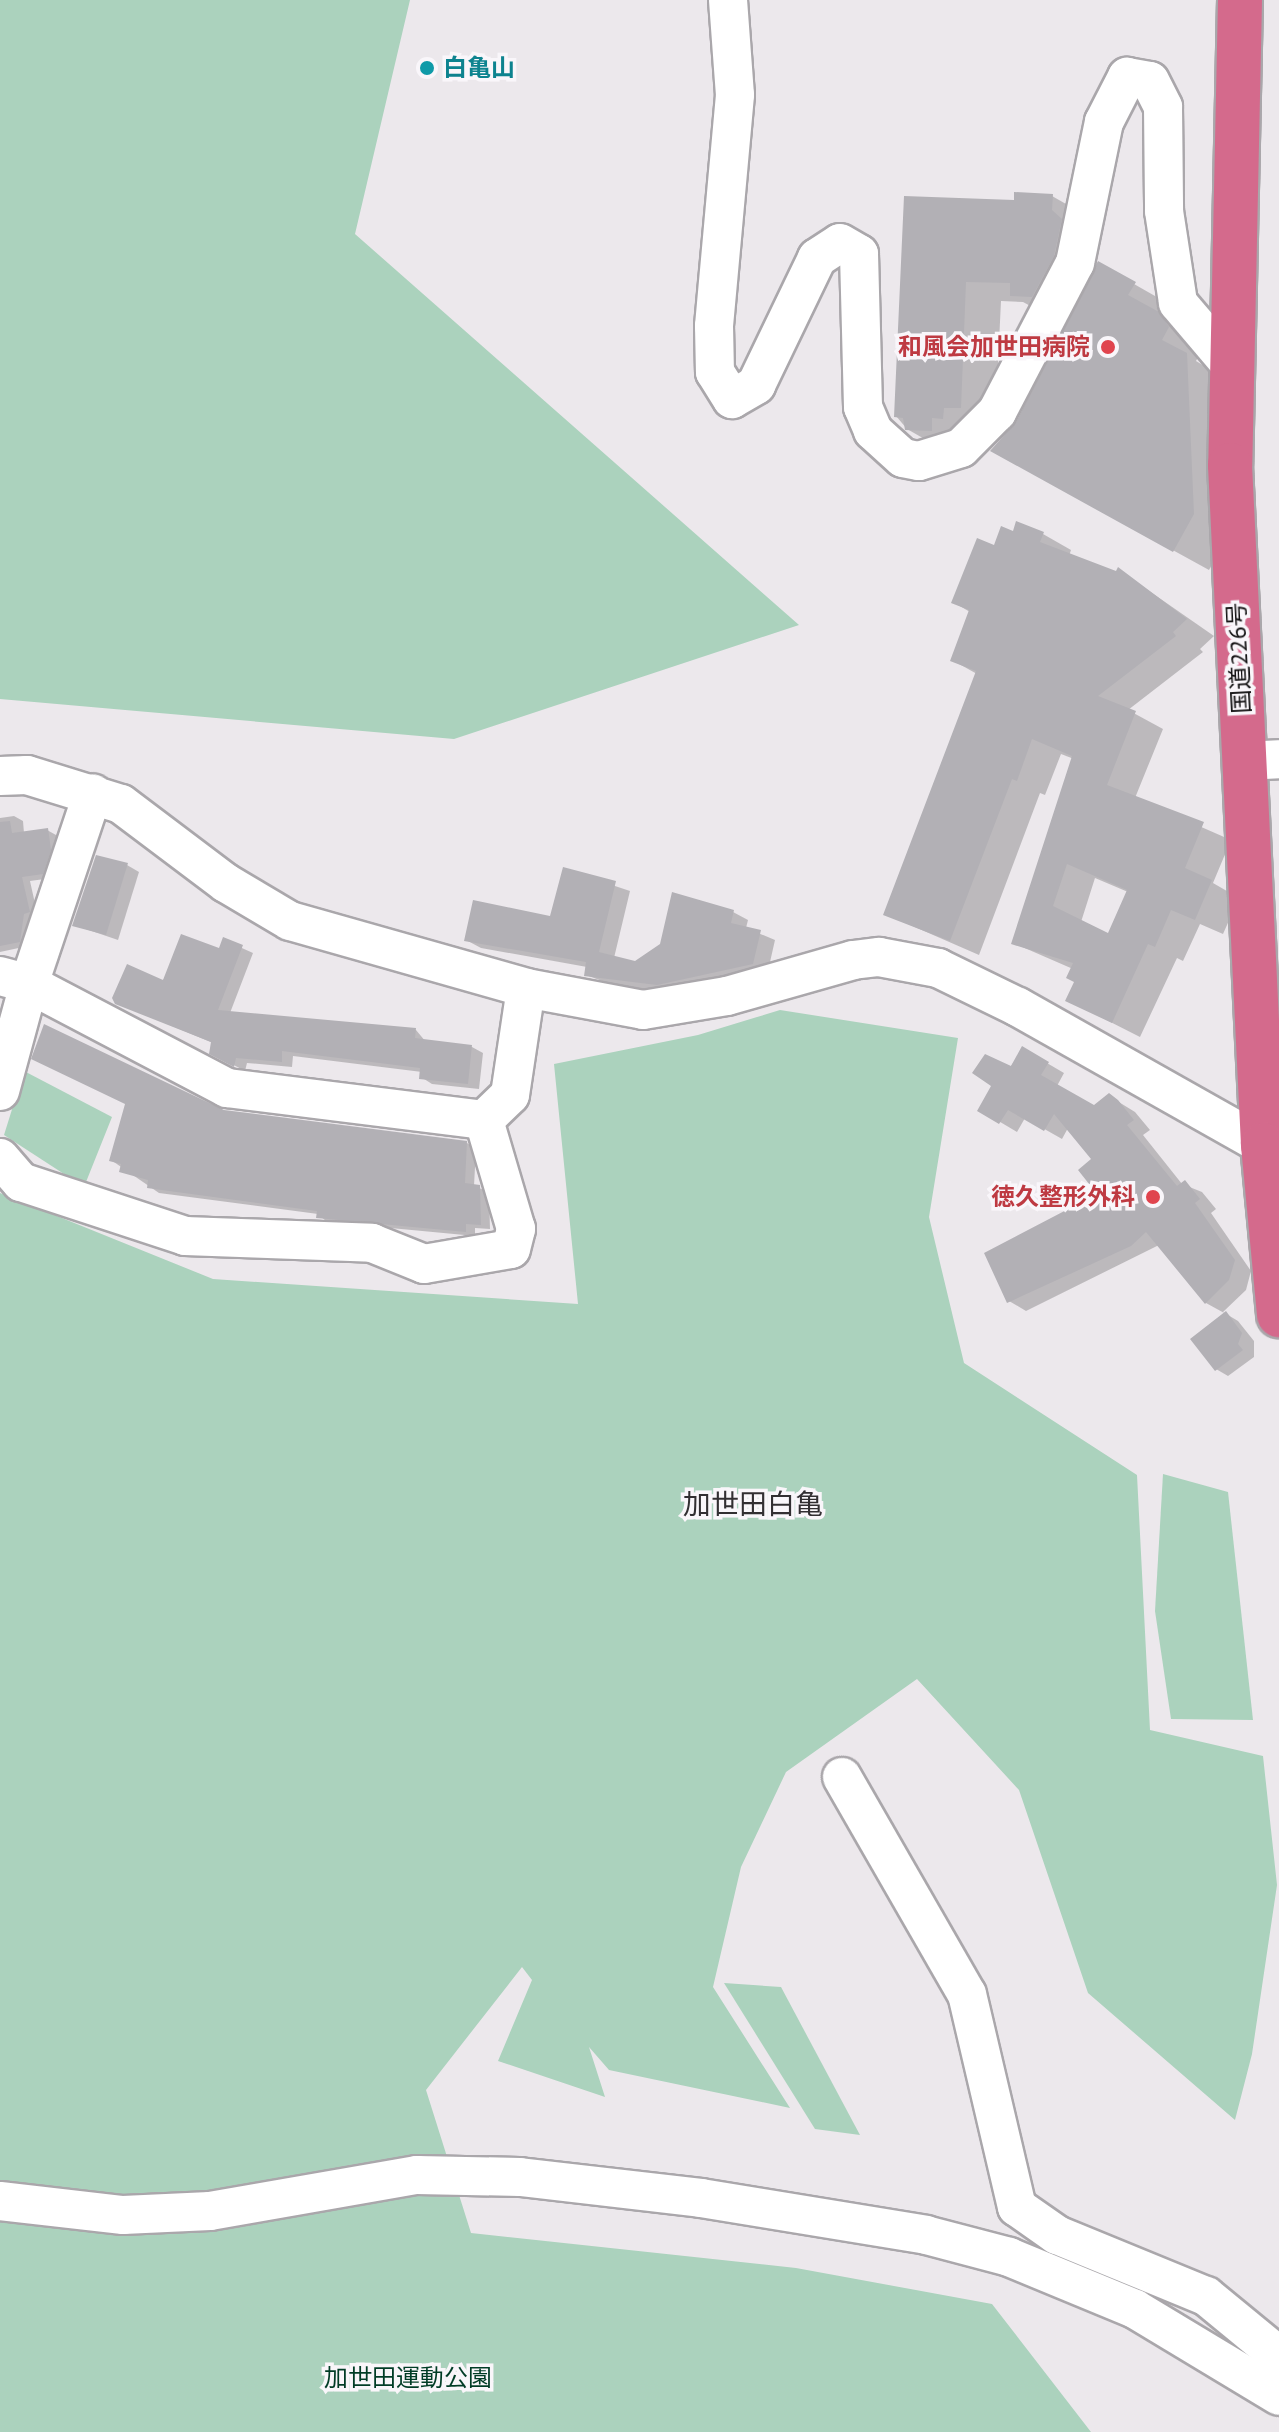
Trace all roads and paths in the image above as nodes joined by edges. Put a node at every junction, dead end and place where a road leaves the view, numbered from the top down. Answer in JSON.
{"nodes":[{"id":1,"x":728,"y":0,"type":"edge"},
{"id":2,"x":1240,"y":0,"type":"edge"},
{"id":3,"x":1229,"y":363,"type":"junction"},
{"id":4,"x":1262,"y":760,"type":"edge"},
{"id":5,"x":0,"y":776,"type":"edge"},
{"id":6,"x":93,"y":793,"type":"junction"},
{"id":7,"x":14,"y":980,"type":"edge"},
{"id":8,"x":526,"y":988,"type":"junction"},
{"id":9,"x":0,"y":1091,"type":"edge"},
{"id":10,"x":484,"y":1120,"type":"junction"},
{"id":11,"x":1271,"y":1149,"type":"edge"},
{"id":12,"x":0,"y":1158,"type":"edge"},
{"id":13,"x":1279,"y":1315,"type":"edge"},
{"id":14,"x":842,"y":1777,"type":"dead end"},
{"id":15,"x":0,"y":2201,"type":"edge"},
{"id":16,"x":1279,"y":2356,"type":"edge"},
{"id":17,"x":1279,"y":2396,"type":"edge"}],
"edges":[{"from":1,"to":3,"type":"street"},
{"from":2,"to":3,"type":"highway","name":"国道226号"},
{"from":3,"to":4,"type":"highway","name":"国道226号"},
{"from":4,"to":11,"type":"highway","name":"国道226号"},
{"from":5,"to":6,"type":"street"},
{"from":6,"to":7,"type":"street"},
{"from":6,"to":8,"type":"street"},
{"from":7,"to":9,"type":"street"},
{"from":7,"to":10,"type":"street"},
{"from":8,"to":10,"type":"street"},
{"from":8,"to":11,"type":"street"},
{"from":10,"to":12,"type":"street"},
{"from":11,"to":13,"type":"highway","name":"国道226号"},
{"from":14,"to":16,"type":"street"},
{"from":15,"to":17,"type":"street"}]}
